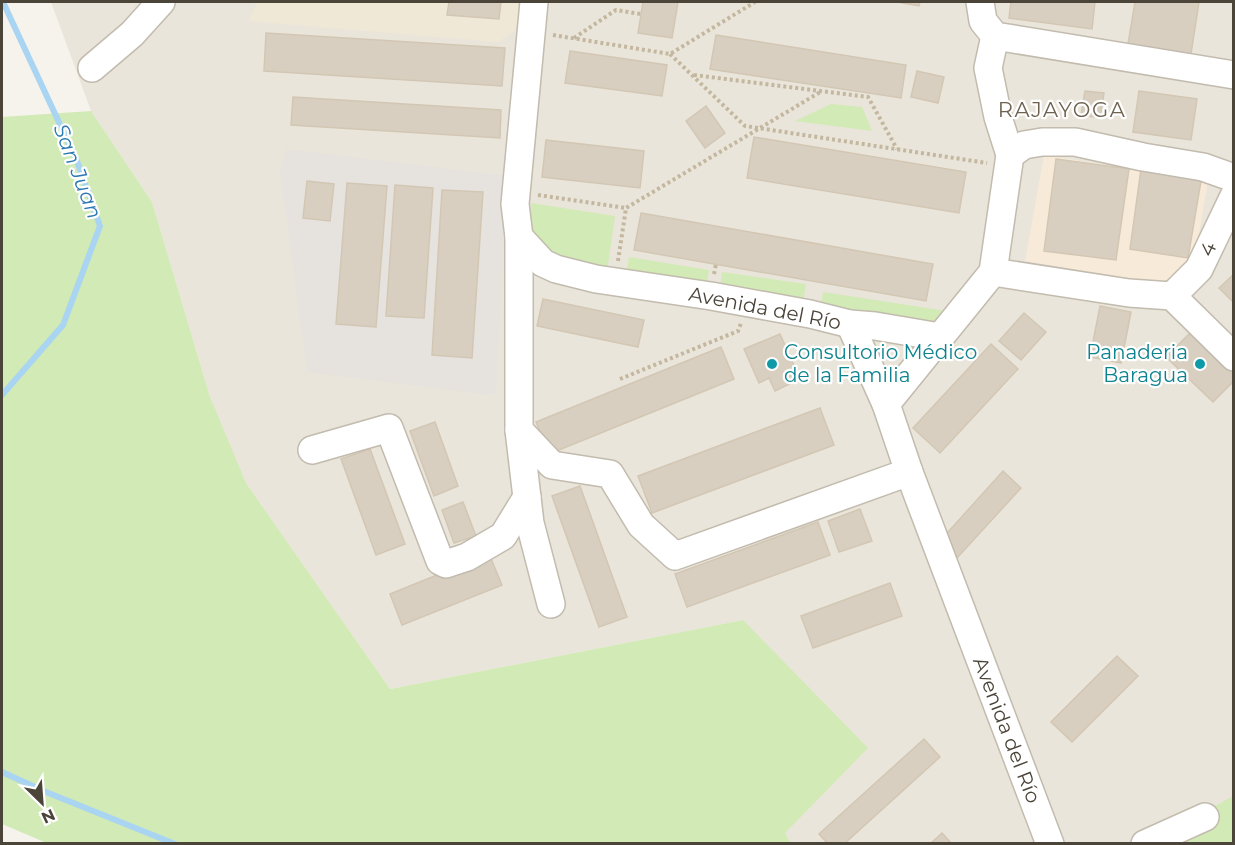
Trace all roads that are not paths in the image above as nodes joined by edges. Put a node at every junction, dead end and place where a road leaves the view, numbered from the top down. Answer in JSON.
{"nodes":[{"id":1,"x":161,"y":2,"type":"edge"},
{"id":2,"x":534,"y":2,"type":"edge"},
{"id":3,"x":980,"y":2,"type":"edge"},
{"id":4,"x":994,"y":36,"type":"junction"},
{"id":5,"x":92,"y":68,"type":"dead end"},
{"id":6,"x":1233,"y":75,"type":"edge"},
{"id":7,"x":1010,"y":161,"type":"junction"},
{"id":8,"x":1233,"y":178,"type":"edge"},
{"id":9,"x":1233,"y":196,"type":"edge"},
{"id":10,"x":519,"y":237,"type":"junction"},
{"id":11,"x":993,"y":272,"type":"junction"},
{"id":12,"x":1173,"y":296,"type":"junction"},
{"id":13,"x":850,"y":324,"type":"junction"},
{"id":14,"x":940,"y":336,"type":"junction"},
{"id":15,"x":1233,"y":357,"type":"edge"},
{"id":16,"x":886,"y":404,"type":"junction"},
{"id":17,"x":519,"y":430,"type":"junction"},
{"id":18,"x":312,"y":450,"type":"dead end"},
{"id":19,"x":909,"y":472,"type":"junction"},
{"id":20,"x":527,"y":497,"type":"junction"},
{"id":21,"x":551,"y":604,"type":"dead end"},
{"id":22,"x":1205,"y":817,"type":"dead end"},
{"id":23,"x":1050,"y":843,"type":"edge"},
{"id":24,"x":1145,"y":843,"type":"edge"}],
"edges":[{"from":1,"to":5,"type":"street"},
{"from":2,"to":10,"type":"street"},
{"from":3,"to":4,"type":"street"},
{"from":4,"to":6,"type":"street"},
{"from":4,"to":7,"type":"street"},
{"from":7,"to":8,"type":"street"},
{"from":7,"to":11,"type":"street"},
{"from":9,"to":12,"type":"street","name":"4"},
{"from":10,"to":13,"type":"street","name":"Avenida del Río"},
{"from":10,"to":17,"type":"street"},
{"from":11,"to":12,"type":"street"},
{"from":11,"to":14,"type":"street"},
{"from":12,"to":15,"type":"street"},
{"from":13,"to":14,"type":"street"},
{"from":13,"to":16,"type":"street","name":"Avenida del Río"},
{"from":14,"to":16,"type":"street"},
{"from":16,"to":19,"type":"street","name":"Avenida del Río"},
{"from":17,"to":19,"type":"street"},
{"from":17,"to":20,"type":"street"},
{"from":18,"to":20,"type":"street"},
{"from":19,"to":23,"type":"street","name":"Avenida del Río"},
{"from":20,"to":21,"type":"street"},
{"from":22,"to":24,"type":"street"}]}
